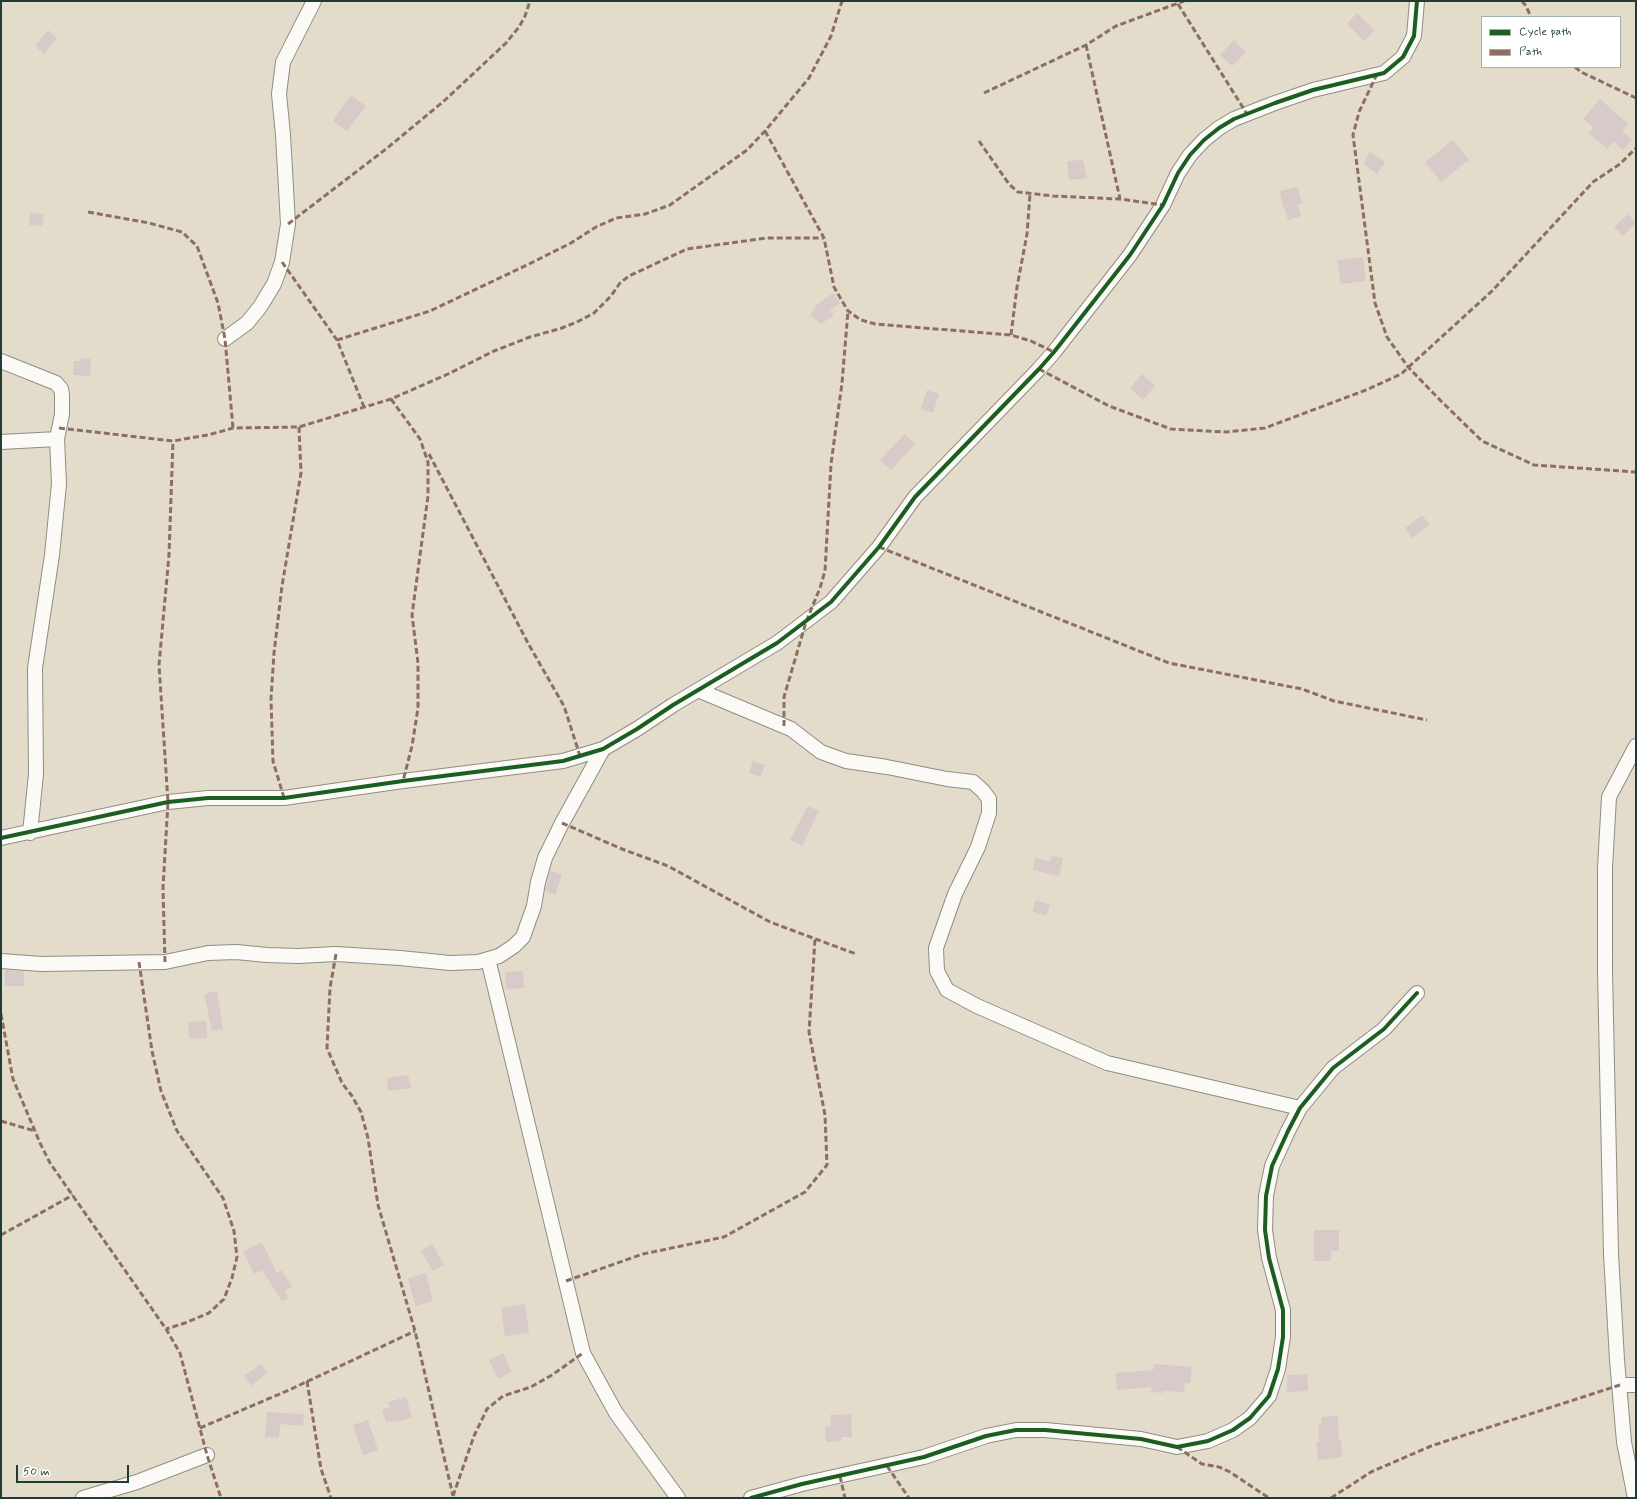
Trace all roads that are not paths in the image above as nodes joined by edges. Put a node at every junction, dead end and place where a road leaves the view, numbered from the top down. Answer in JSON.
{"nodes":[{"id":1,"x":314,"y":1,"type":"edge"},
{"id":2,"x":1416,"y":1,"type":"edge"},
{"id":3,"x":225,"y":339,"type":"dead end"},
{"id":4,"x":1,"y":361,"type":"edge"},
{"id":5,"x":57,"y":438,"type":"junction"},
{"id":6,"x":1,"y":442,"type":"edge"},
{"id":7,"x":698,"y":690,"type":"junction"},
{"id":8,"x":1636,"y":746,"type":"edge"},
{"id":9,"x":603,"y":749,"type":"junction"},
{"id":10,"x":30,"y":833,"type":"junction"},
{"id":11,"x":1,"y":838,"type":"edge"},
{"id":12,"x":488,"y":959,"type":"junction"},
{"id":13,"x":1,"y":961,"type":"edge"},
{"id":14,"x":1417,"y":993,"type":"dead end"},
{"id":15,"x":1300,"y":1108,"type":"junction"},
{"id":16,"x":1620,"y":1384,"type":"junction"},
{"id":17,"x":1636,"y":1385,"type":"edge"},
{"id":18,"x":207,"y":1455,"type":"dead end"},
{"id":19,"x":83,"y":1498,"type":"edge"},
{"id":20,"x":678,"y":1498,"type":"edge"},
{"id":21,"x":751,"y":1498,"type":"edge"},
{"id":22,"x":1635,"y":1498,"type":"edge"}],
"edges":[{"from":1,"to":3,"type":"street"},
{"from":2,"to":7,"type":"street"},
{"from":4,"to":5,"type":"street"},
{"from":5,"to":6,"type":"street"},
{"from":5,"to":10,"type":"street"},
{"from":7,"to":9,"type":"street"},
{"from":7,"to":15,"type":"street"},
{"from":8,"to":16,"type":"street"},
{"from":9,"to":10,"type":"street"},
{"from":9,"to":12,"type":"street"},
{"from":10,"to":11,"type":"street"},
{"from":12,"to":13,"type":"street"},
{"from":12,"to":20,"type":"street"},
{"from":14,"to":15,"type":"street"},
{"from":15,"to":21,"type":"street"},
{"from":16,"to":17,"type":"street"},
{"from":16,"to":22,"type":"street"},
{"from":18,"to":19,"type":"street"}]}
